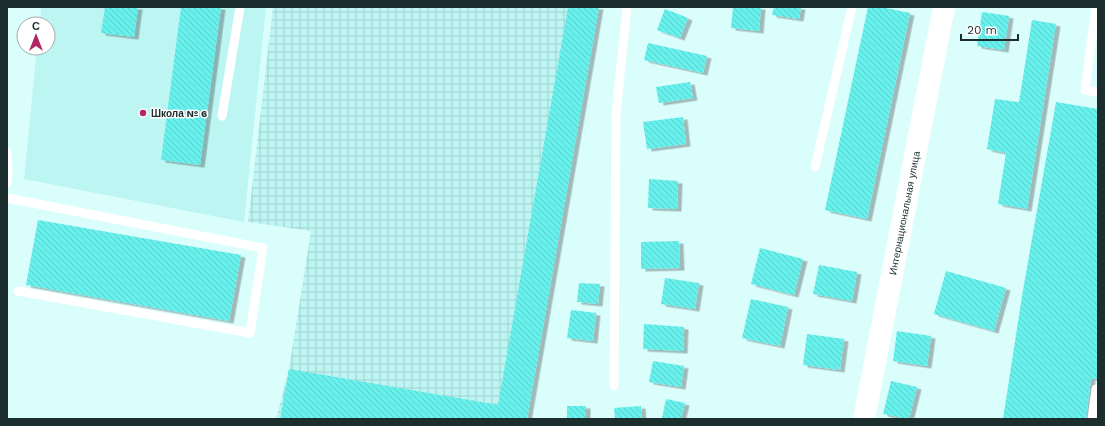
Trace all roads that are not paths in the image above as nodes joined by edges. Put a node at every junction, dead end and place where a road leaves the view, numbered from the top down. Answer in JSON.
{"nodes":[{"id":1,"x":240,"y":7,"type":"edge"},
{"id":2,"x":627,"y":7,"type":"edge"},
{"id":3,"x":852,"y":7,"type":"edge"},
{"id":4,"x":944,"y":7,"type":"edge"},
{"id":5,"x":1096,"y":7,"type":"edge"},
{"id":6,"x":1098,"y":92,"type":"edge"},
{"id":7,"x":222,"y":116,"type":"dead end"},
{"id":8,"x":7,"y":152,"type":"edge"},
{"id":9,"x":815,"y":167,"type":"dead end"},
{"id":10,"x":7,"y":183,"type":"edge"},
{"id":11,"x":7,"y":198,"type":"edge"},
{"id":12,"x":18,"y":291,"type":"dead end"},
{"id":13,"x":614,"y":386,"type":"dead end"},
{"id":14,"x":1098,"y":390,"type":"edge"},
{"id":15,"x":864,"y":419,"type":"edge"},
{"id":16,"x":1092,"y":419,"type":"edge"}],
"edges":[{"from":1,"to":7,"type":"lane"},
{"from":2,"to":13,"type":"lane"},
{"from":3,"to":9,"type":"lane"},
{"from":4,"to":15,"type":"street","name":"Интернациональная улица"},
{"from":5,"to":6,"type":"lane"},
{"from":8,"to":10,"type":"lane"},
{"from":11,"to":12,"type":"lane"},
{"from":14,"to":16,"type":"lane"}]}
